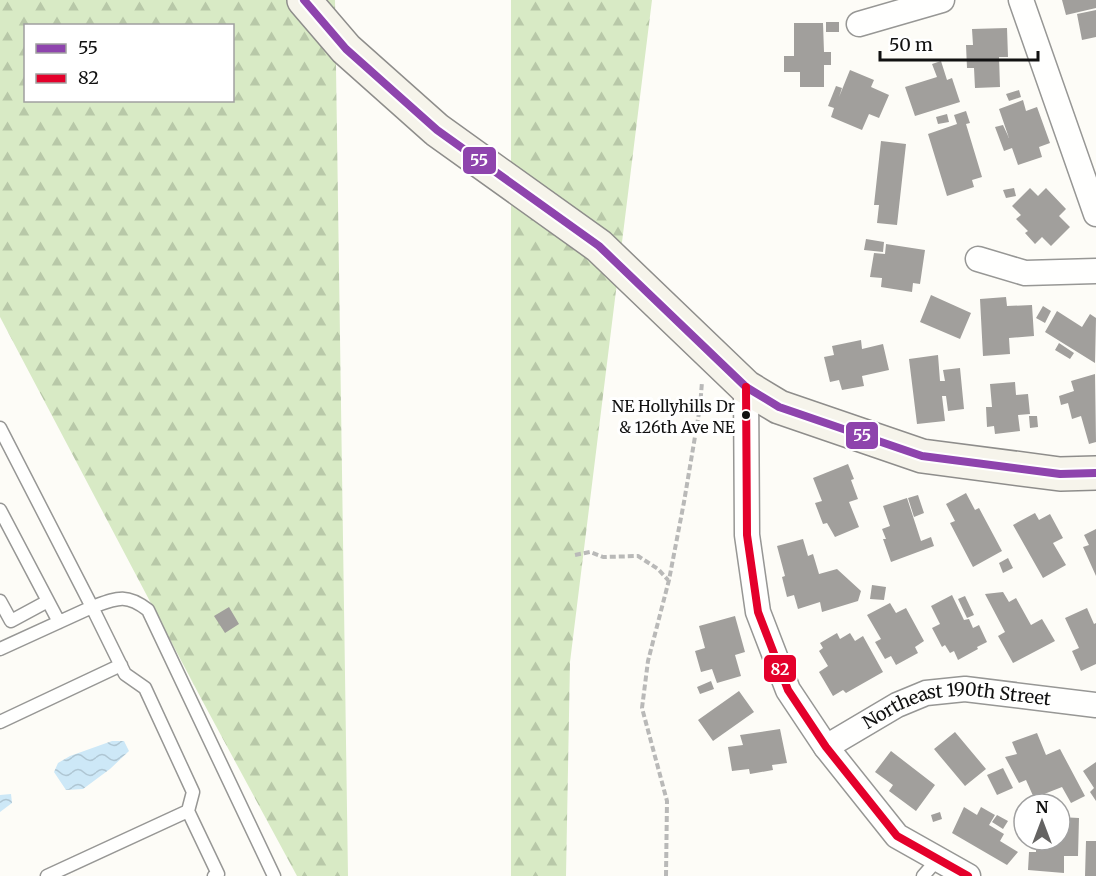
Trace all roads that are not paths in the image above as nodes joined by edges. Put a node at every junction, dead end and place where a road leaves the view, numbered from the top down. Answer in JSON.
{"nodes":[{"id":1,"x":304,"y":0,"type":"edge"},
{"id":2,"x":942,"y":0,"type":"edge"},
{"id":3,"x":1021,"y":0,"type":"edge"},
{"id":4,"x":859,"y":24,"type":"dead end"},
{"id":5,"x":1096,"y":214,"type":"edge"},
{"id":6,"x":978,"y":259,"type":"dead end"},
{"id":7,"x":1096,"y":271,"type":"edge"},
{"id":8,"x":746,"y":387,"type":"junction"},
{"id":9,"x":0,"y":428,"type":"edge"},
{"id":10,"x":1096,"y":473,"type":"edge"},
{"id":11,"x":0,"y":510,"type":"edge"},
{"id":12,"x":0,"y":601,"type":"edge"},
{"id":13,"x":48,"y":602,"type":"junction"},
{"id":14,"x":92,"y":607,"type":"junction"},
{"id":15,"x":59,"y":622,"type":"junction"},
{"id":16,"x":0,"y":649,"type":"edge"},
{"id":17,"x":121,"y":664,"type":"junction"},
{"id":18,"x":1096,"y":705,"type":"edge"},
{"id":19,"x":0,"y":722,"type":"edge"},
{"id":20,"x":826,"y":747,"type":"junction"},
{"id":21,"x":188,"y":811,"type":"junction"},
{"id":22,"x":930,"y":868,"type":"edge"},
{"id":23,"x":47,"y":876,"type":"edge"},
{"id":24,"x":214,"y":876,"type":"edge"},
{"id":25,"x":274,"y":876,"type":"edge"},
{"id":26,"x":968,"y":876,"type":"edge"}],
"edges":[{"from":1,"to":8,"type":"main road"},
{"from":2,"to":4,"type":"street"},
{"from":3,"to":5,"type":"street"},
{"from":6,"to":7,"type":"street"},
{"from":8,"to":10,"type":"main road"},
{"from":8,"to":20,"type":"street"},
{"from":9,"to":14,"type":"lane"},
{"from":11,"to":13,"type":"lane"},
{"from":12,"to":13,"type":"lane"},
{"from":13,"to":15,"type":"lane"},
{"from":14,"to":15,"type":"lane"},
{"from":14,"to":17,"type":"lane"},
{"from":14,"to":25,"type":"lane"},
{"from":15,"to":16,"type":"lane"},
{"from":17,"to":19,"type":"lane"},
{"from":17,"to":21,"type":"lane"},
{"from":18,"to":20,"type":"street","name":"Northeast 190th Street"},
{"from":20,"to":22,"type":"street"},
{"from":21,"to":23,"type":"lane"},
{"from":21,"to":24,"type":"lane"},
{"from":22,"to":26,"type":"street"}]}
